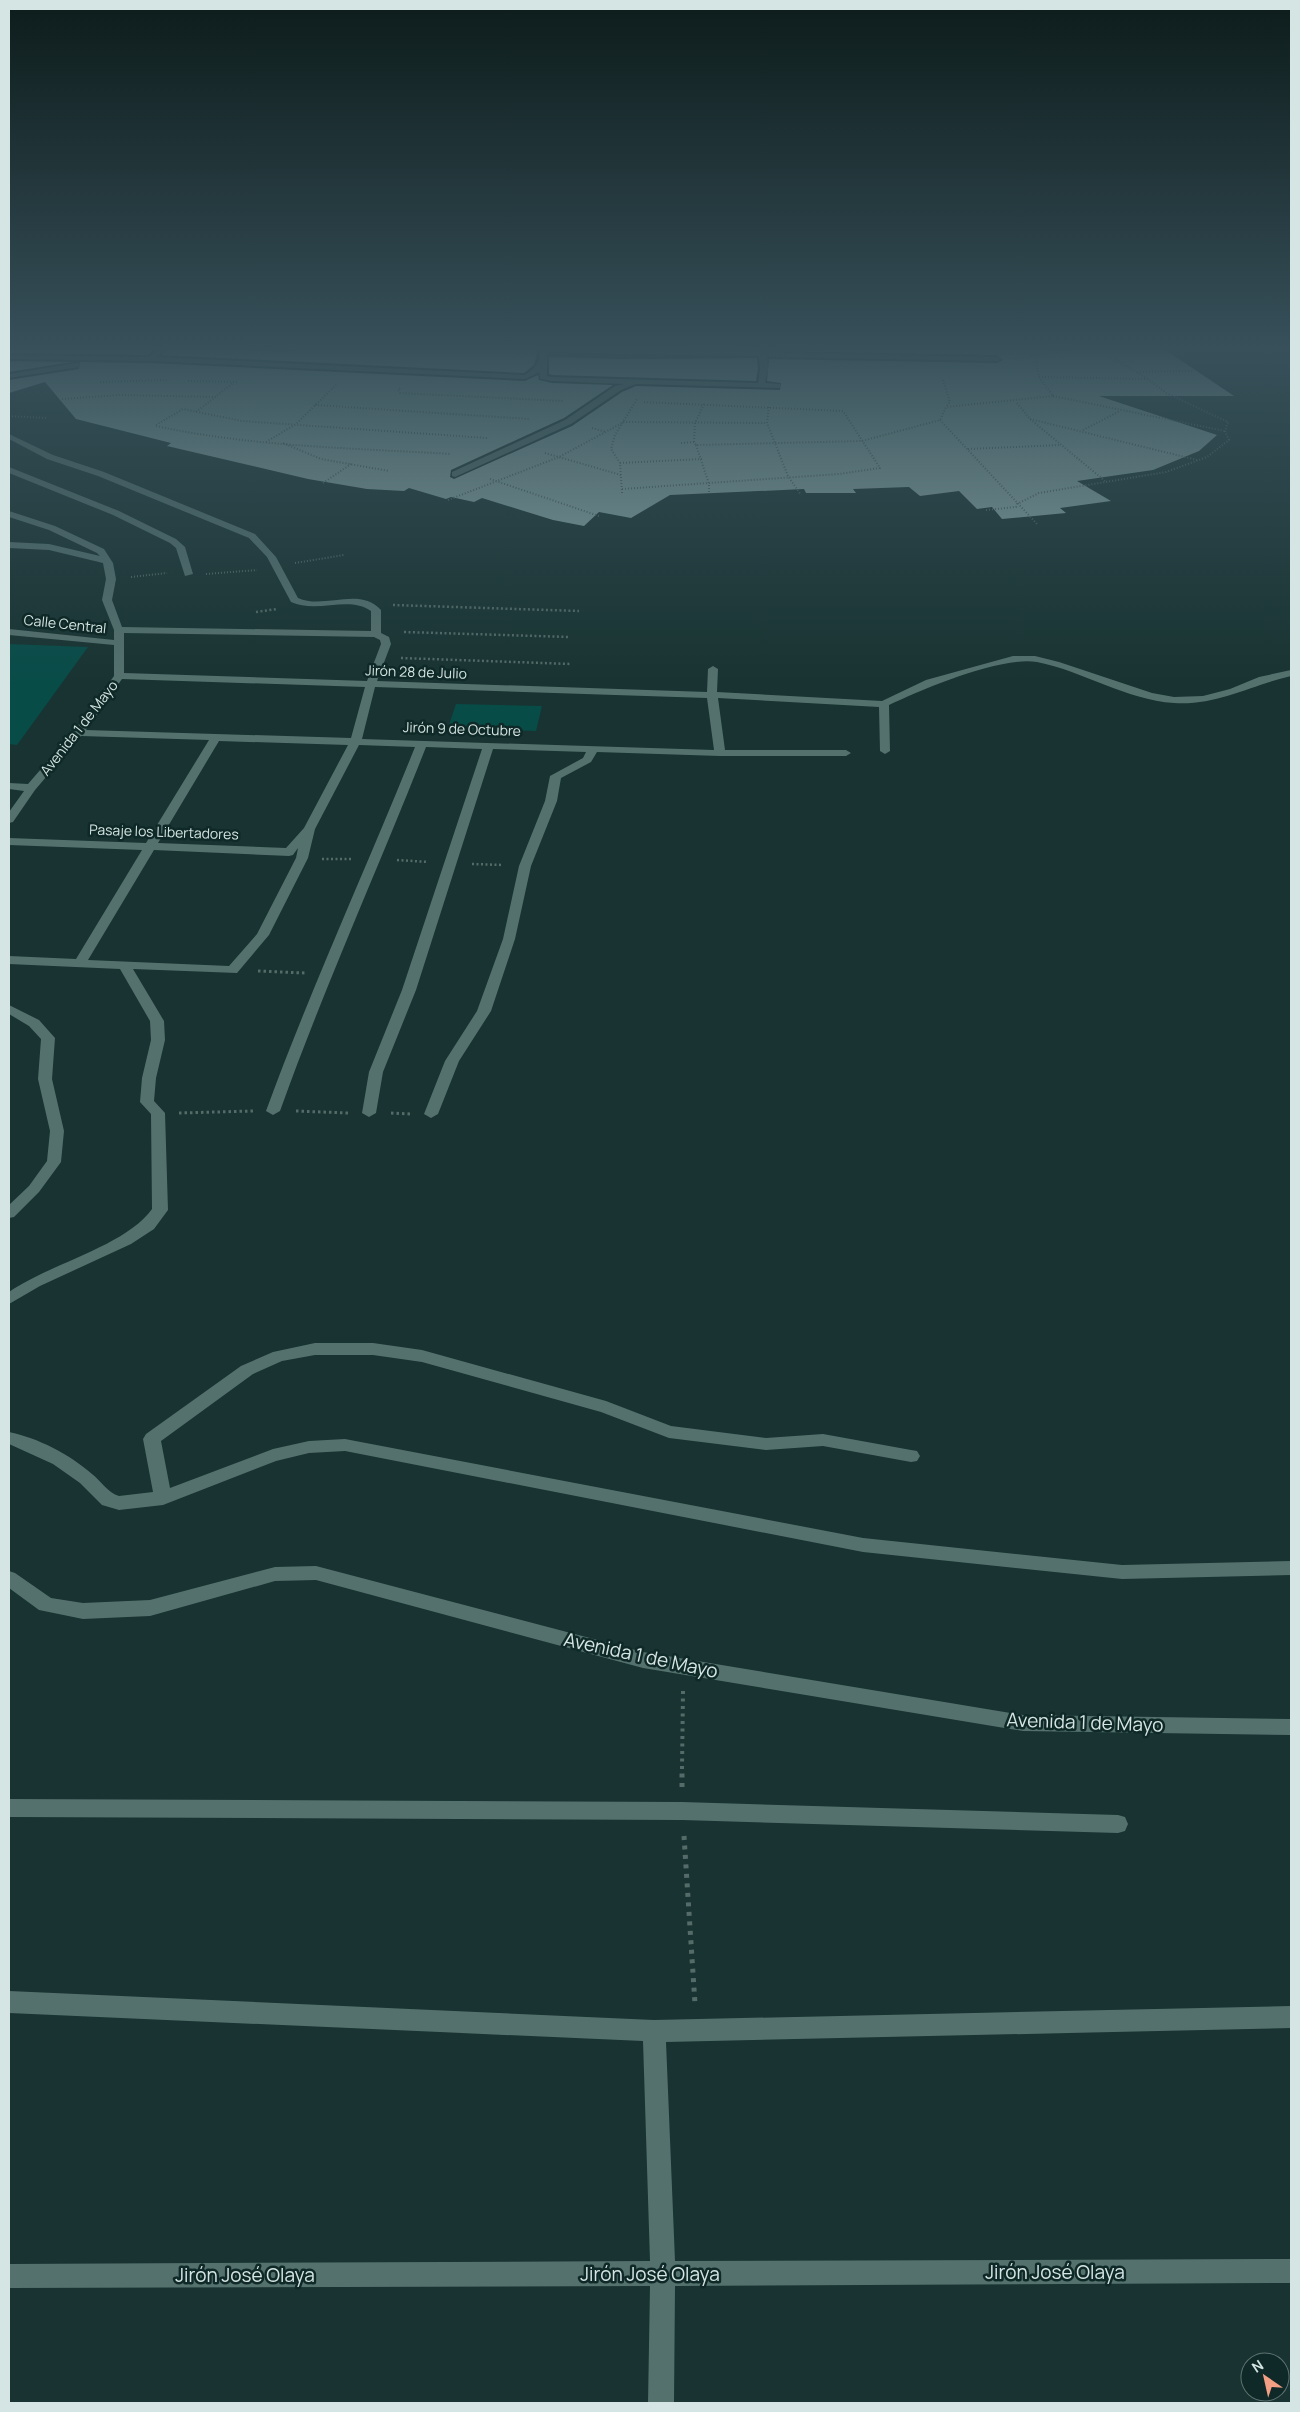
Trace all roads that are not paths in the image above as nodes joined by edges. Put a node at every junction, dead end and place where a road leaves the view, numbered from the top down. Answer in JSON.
{"nodes":[{"id":1,"x":52,"y":458,"type":"edge"},
{"id":2,"x":489,"y":458,"type":"edge"},
{"id":3,"x":9,"y":470,"type":"edge"},
{"id":4,"x":455,"y":474,"type":"dead end"},
{"id":5,"x":11,"y":516,"type":"edge"},
{"id":6,"x":9,"y":545,"type":"edge"},
{"id":7,"x":108,"y":563,"type":"junction"},
{"id":8,"x":188,"y":574,"type":"road end"},
{"id":9,"x":120,"y":630,"type":"junction"},
{"id":10,"x":9,"y":632,"type":"edge"},
{"id":11,"x":376,"y":633,"type":"junction"},
{"id":12,"x":119,"y":643,"type":"junction"},
{"id":13,"x":713,"y":669,"type":"dead end"},
{"id":14,"x":1291,"y":673,"type":"edge"},
{"id":15,"x":119,"y":676,"type":"junction"},
{"id":16,"x":371,"y":684,"type":"junction"},
{"id":17,"x":712,"y":695,"type":"junction"},
{"id":18,"x":884,"y":704,"type":"junction"},
{"id":19,"x":78,"y":733,"type":"junction"},
{"id":20,"x":216,"y":737,"type":"junction"},
{"id":21,"x":356,"y":740,"type":"junction"},
{"id":22,"x":422,"y":743,"type":"junction"},
{"id":23,"x":489,"y":745,"type":"junction"},
{"id":24,"x":594,"y":749,"type":"junction"},
{"id":25,"x":885,"y":751,"type":"dead end"},
{"id":26,"x":846,"y":753,"type":"dead end"},
{"id":27,"x":720,"y":754,"type":"junction"},
{"id":28,"x":9,"y":786,"type":"edge"},
{"id":29,"x":31,"y":788,"type":"junction"},
{"id":30,"x":9,"y":820,"type":"edge"},
{"id":31,"x":309,"y":829,"type":"junction"},
{"id":32,"x":9,"y":842,"type":"edge"},
{"id":33,"x":149,"y":847,"type":"junction"},
{"id":34,"x":9,"y":960,"type":"edge"},
{"id":35,"x":80,"y":963,"type":"junction"},
{"id":36,"x":124,"y":965,"type":"junction"},
{"id":37,"x":9,"y":1009,"type":"edge"},
{"id":38,"x":274,"y":1111,"type":"dead end"},
{"id":39,"x":369,"y":1113,"type":"dead end"},
{"id":40,"x":430,"y":1114,"type":"dead end"},
{"id":41,"x":9,"y":1213,"type":"edge"},
{"id":42,"x":9,"y":1300,"type":"edge"},
{"id":43,"x":9,"y":1438,"type":"edge"},
{"id":44,"x":911,"y":1456,"type":"dead end"},
{"id":45,"x":163,"y":1498,"type":"junction"},
{"id":46,"x":1291,"y":1568,"type":"edge"},
{"id":47,"x":9,"y":1578,"type":"edge"},
{"id":48,"x":1291,"y":1726,"type":"edge"},
{"id":49,"x":9,"y":1808,"type":"edge"},
{"id":50,"x":1118,"y":1824,"type":"dead end"},
{"id":51,"x":9,"y":2002,"type":"edge"},
{"id":52,"x":1291,"y":2017,"type":"edge"},
{"id":53,"x":654,"y":2031,"type":"junction"},
{"id":54,"x":1291,"y":2271,"type":"edge"},
{"id":55,"x":663,"y":2274,"type":"junction"},
{"id":56,"x":9,"y":2276,"type":"edge"},
{"id":57,"x":661,"y":2403,"type":"edge"}],
"edges":[{"from":1,"to":11,"type":"street"},
{"from":2,"to":4,"type":"street"},
{"from":3,"to":8,"type":"street"},
{"from":5,"to":7,"type":"street"},
{"from":6,"to":7,"type":"street"},
{"from":7,"to":9,"type":"street"},
{"from":9,"to":11,"type":"street"},
{"from":9,"to":12,"type":"street","name":"Avenida 1 de Mayo"},
{"from":10,"to":12,"type":"street","name":"Calle Central"},
{"from":11,"to":16,"type":"street"},
{"from":12,"to":15,"type":"street","name":"Avenida 1 de Mayo"},
{"from":13,"to":17,"type":"street"},
{"from":14,"to":18,"type":"street"},
{"from":15,"to":16,"type":"street","name":"Jirón 28 de Julio"},
{"from":15,"to":19,"type":"street","name":"Avenida 1 de Mayo"},
{"from":16,"to":17,"type":"street","name":"Jirón 28 de Julio"},
{"from":16,"to":21,"type":"street"},
{"from":17,"to":18,"type":"street","name":"Jirón 28 de Julio"},
{"from":17,"to":27,"type":"street"},
{"from":18,"to":25,"type":"street"},
{"from":19,"to":20,"type":"street","name":"Jirón 9 de Octubre"},
{"from":19,"to":29,"type":"street","name":"Avenida 1 de Mayo"},
{"from":20,"to":21,"type":"street","name":"Jirón 9 de Octubre"},
{"from":20,"to":33,"type":"street"},
{"from":21,"to":22,"type":"street","name":"Jirón 9 de Octubre"},
{"from":21,"to":31,"type":"street"},
{"from":22,"to":23,"type":"street","name":"Jirón 9 de Octubre"},
{"from":22,"to":38,"type":"street"},
{"from":23,"to":24,"type":"street","name":"Jirón 9 de Octubre"},
{"from":23,"to":39,"type":"street"},
{"from":24,"to":27,"type":"street","name":"Jirón 9 de Octubre"},
{"from":24,"to":40,"type":"street"},
{"from":26,"to":27,"type":"street","name":"Jirón 9 de Octubre"},
{"from":28,"to":29,"type":"street"},
{"from":29,"to":30,"type":"street","name":"Avenida 1 de Mayo"},
{"from":31,"to":33,"type":"street","name":"Pasaje los Libertadores"},
{"from":31,"to":36,"type":"street"},
{"from":32,"to":33,"type":"street","name":"Pasaje los Libertadores"},
{"from":33,"to":35,"type":"street"},
{"from":34,"to":35,"type":"street"},
{"from":35,"to":36,"type":"street"},
{"from":36,"to":42,"type":"street"},
{"from":37,"to":41,"type":"street"},
{"from":43,"to":45,"type":"street"},
{"from":44,"to":45,"type":"street"},
{"from":45,"to":46,"type":"street"},
{"from":47,"to":48,"type":"street","name":"Avenida 1 de Mayo"},
{"from":49,"to":50,"type":"street"},
{"from":51,"to":53,"type":"street"},
{"from":52,"to":53,"type":"street"},
{"from":53,"to":55,"type":"street"},
{"from":54,"to":55,"type":"street","name":"Jirón José Olaya"},
{"from":55,"to":56,"type":"street","name":"Jirón José Olaya"},
{"from":55,"to":57,"type":"street"}]}
